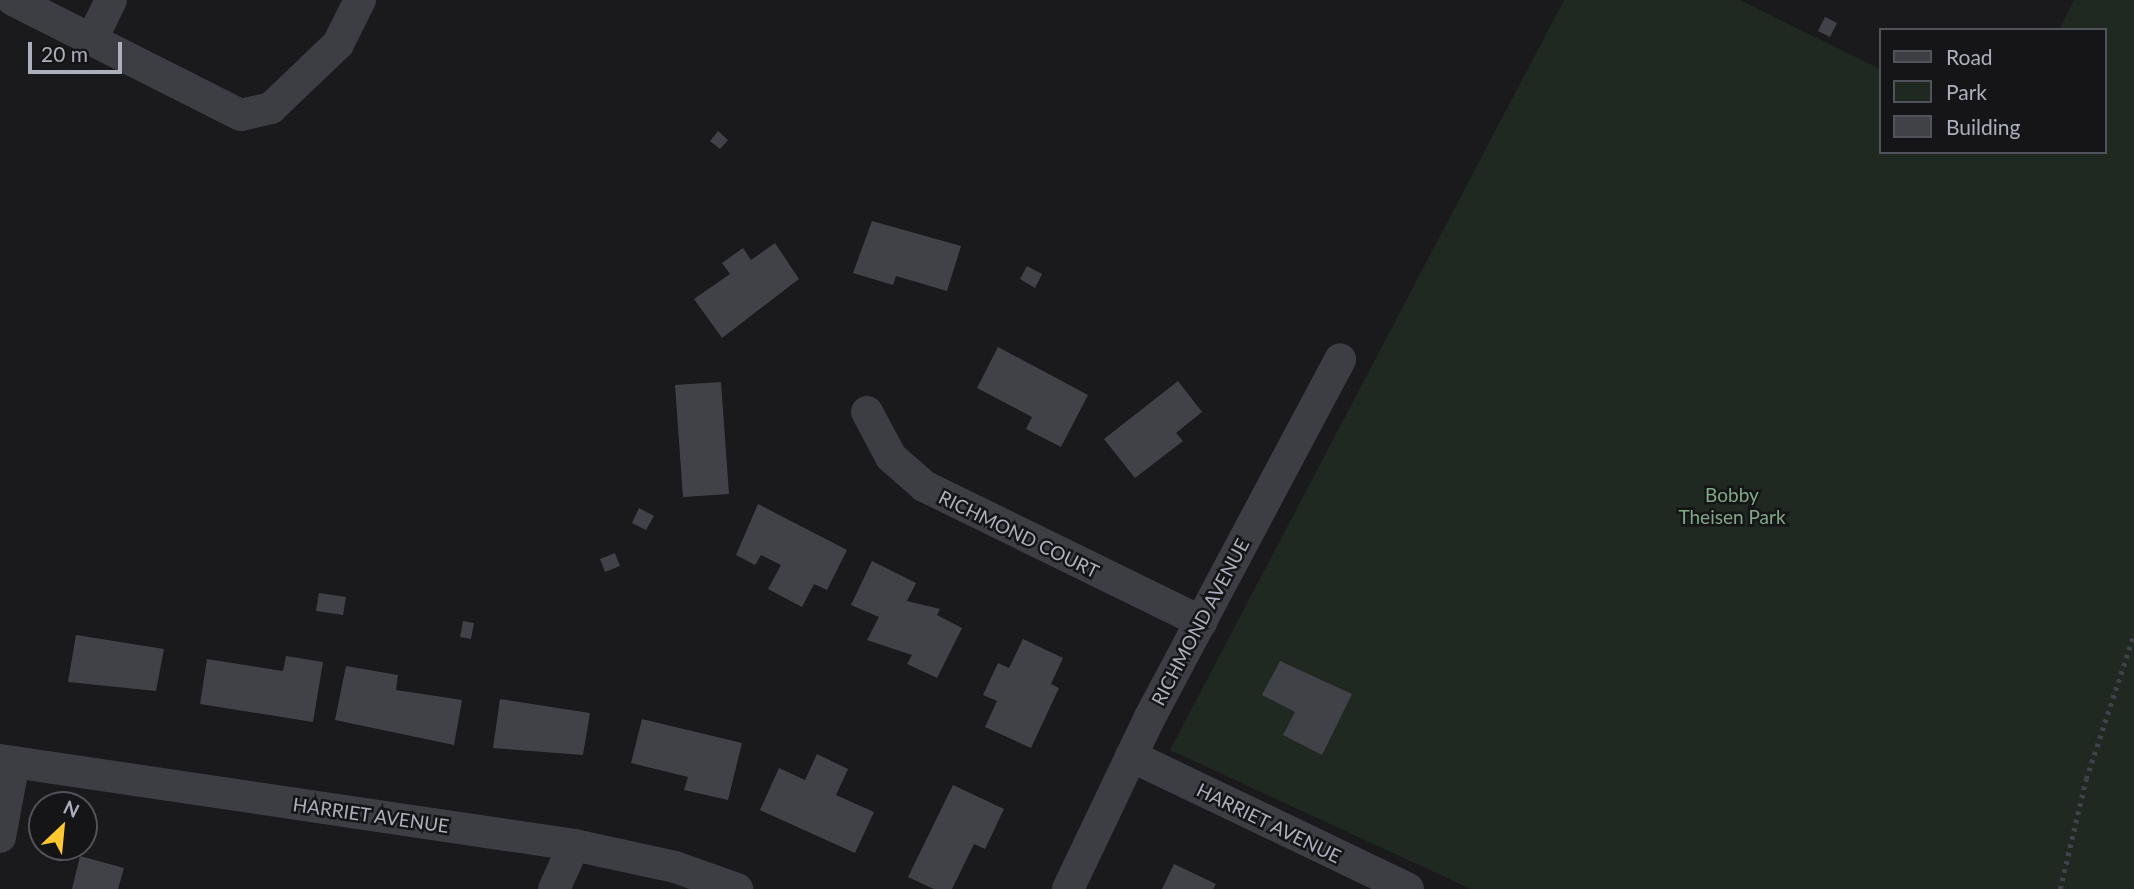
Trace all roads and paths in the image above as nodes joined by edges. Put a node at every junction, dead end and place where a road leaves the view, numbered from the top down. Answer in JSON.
{"nodes":[{"id":1,"x":13,"y":0,"type":"edge"},
{"id":2,"x":111,"y":0,"type":"edge"},
{"id":3,"x":360,"y":0,"type":"edge"},
{"id":4,"x":92,"y":39,"type":"junction"},
{"id":5,"x":1340,"y":359,"type":"dead end"},
{"id":6,"x":867,"y":412,"type":"dead end"},
{"id":7,"x":1200,"y":622,"type":"junction"},
{"id":8,"x":2134,"y":634,"type":"edge"},
{"id":9,"x":1131,"y":756,"type":"junction"},
{"id":10,"x":7,"y":761,"type":"edge"},
{"id":11,"x":0,"y":837,"type":"edge"},
{"id":12,"x":574,"y":845,"type":"junction"},
{"id":13,"x":554,"y":889,"type":"edge"},
{"id":14,"x":737,"y":889,"type":"edge"},
{"id":15,"x":1068,"y":889,"type":"edge"},
{"id":16,"x":1408,"y":889,"type":"edge"},
{"id":17,"x":2060,"y":889,"type":"edge"}],
"edges":[{"from":1,"to":4,"type":"street"},
{"from":2,"to":4,"type":"street"},
{"from":3,"to":4,"type":"street"},
{"from":5,"to":7,"type":"street","name":"RICHMOND AVENUE"},
{"from":6,"to":7,"type":"street","name":"RICHMOND COURT"},
{"from":7,"to":9,"type":"street","name":"RICHMOND AVENUE"},
{"from":8,"to":17,"type":"path"},
{"from":9,"to":15,"type":"street","name":"RICHMOND AVENUE"},
{"from":9,"to":16,"type":"street","name":"HARRIET AVENUE"},
{"from":10,"to":11,"type":"street"},
{"from":10,"to":12,"type":"street","name":"HARRIET AVENUE"},
{"from":12,"to":13,"type":"street"},
{"from":12,"to":14,"type":"street","name":"HARRIET AVENUE"}]}
